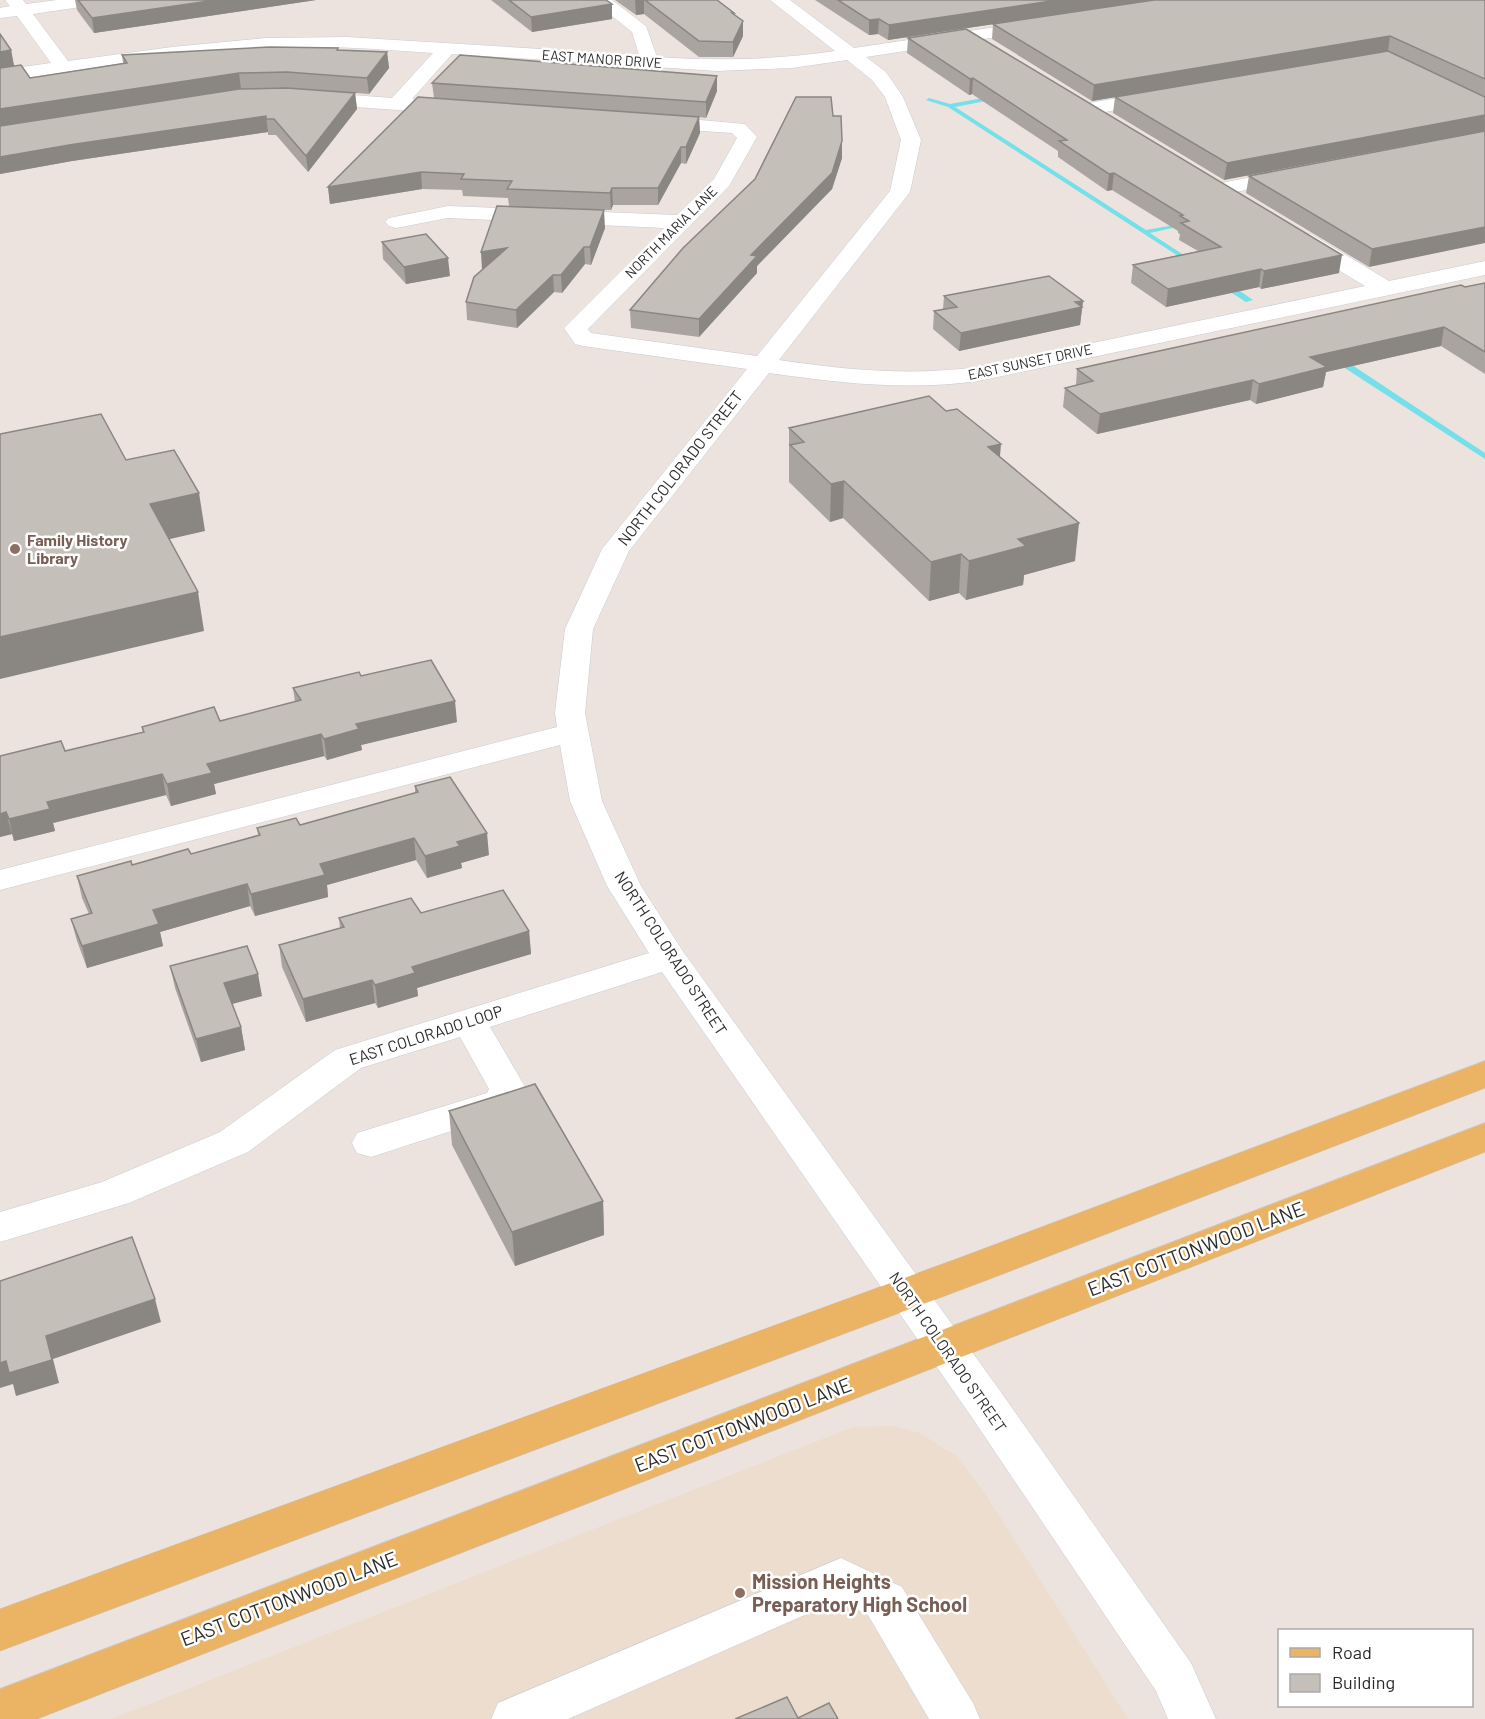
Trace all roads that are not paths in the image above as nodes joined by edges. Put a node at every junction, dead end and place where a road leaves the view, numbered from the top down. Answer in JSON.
{"nodes":[{"id":1,"x":94,"y":0,"type":"edge"},
{"id":2,"x":601,"y":0,"type":"edge"},
{"id":3,"x":779,"y":0,"type":"edge"},
{"id":4,"x":18,"y":5,"type":"edge"},
{"id":5,"x":0,"y":13,"type":"edge"},
{"id":6,"x":1050,"y":24,"type":"edge"},
{"id":7,"x":969,"y":36,"type":"junction"},
{"id":8,"x":447,"y":49,"type":"junction"},
{"id":9,"x":994,"y":51,"type":"edge"},
{"id":10,"x":852,"y":55,"type":"junction"},
{"id":11,"x":650,"y":63,"type":"junction"},
{"id":12,"x":63,"y":67,"type":"junction"},
{"id":13,"x":0,"y":76,"type":"edge"},
{"id":14,"x":1175,"y":95,"type":"edge"},
{"id":15,"x":289,"y":96,"type":"edge"},
{"id":16,"x":1070,"y":98,"type":"edge"},
{"id":17,"x":397,"y":104,"type":"junction"},
{"id":18,"x":1089,"y":109,"type":"junction"},
{"id":19,"x":479,"y":110,"type":"edge"},
{"id":20,"x":632,"y":120,"type":"edge"},
{"id":21,"x":1109,"y":122,"type":"edge"},
{"id":22,"x":1316,"y":171,"type":"edge"},
{"id":23,"x":1201,"y":177,"type":"edge"},
{"id":24,"x":1221,"y":189,"type":"junction"},
{"id":25,"x":1241,"y":201,"type":"edge"},
{"id":26,"x":396,"y":222,"type":"dead end"},
{"id":27,"x":682,"y":222,"type":"junction"},
{"id":28,"x":1290,"y":232,"type":"edge"},
{"id":29,"x":1485,"y":268,"type":"edge"},
{"id":30,"x":1384,"y":288,"type":"junction"},
{"id":31,"x":576,"y":328,"type":"joint"},
{"id":32,"x":762,"y":364,"type":"junction"},
{"id":33,"x":574,"y":732,"type":"junction"},
{"id":34,"x":0,"y":880,"type":"edge"},
{"id":35,"x":670,"y":957,"type":"junction"},
{"id":36,"x":469,"y":1021,"type":"junction"},
{"id":37,"x":1485,"y":1074,"type":"edge"},
{"id":38,"x":1485,"y":1137,"type":"edge"},
{"id":39,"x":371,"y":1143,"type":"dead end"},
{"id":40,"x":0,"y":1227,"type":"edge"},
{"id":41,"x":905,"y":1293,"type":"junction"},
{"id":42,"x":946,"y":1347,"type":"junction"},
{"id":43,"x":0,"y":1630,"type":"edge"},
{"id":44,"x":0,"y":1711,"type":"edge"},
{"id":45,"x":515,"y":1719,"type":"edge"},
{"id":46,"x":956,"y":1719,"type":"edge"},
{"id":47,"x":1192,"y":1719,"type":"edge"}],
"edges":[{"from":1,"to":4,"type":"street"},
{"from":2,"to":11,"type":"street"},
{"from":3,"to":10,"type":"street","name":"NORTH COLORADO STREET"},
{"from":4,"to":5,"type":"street"},
{"from":4,"to":12,"type":"street"},
{"from":6,"to":7,"type":"street","name":"EAST MANOR DRIVE"},
{"from":7,"to":9,"type":"street"},
{"from":7,"to":10,"type":"street","name":"EAST MANOR DRIVE"},
{"from":8,"to":11,"type":"street","name":"EAST MANOR DRIVE"},
{"from":8,"to":12,"type":"street","name":"EAST MANOR DRIVE"},
{"from":8,"to":17,"type":"street"},
{"from":10,"to":11,"type":"street","name":"EAST MANOR DRIVE"},
{"from":10,"to":32,"type":"street","name":"NORTH COLORADO STREET"},
{"from":12,"to":13,"type":"street","name":"EAST MANOR DRIVE"},
{"from":14,"to":18,"type":"street"},
{"from":15,"to":17,"type":"street"},
{"from":16,"to":18,"type":"street"},
{"from":17,"to":19,"type":"street"},
{"from":18,"to":21,"type":"street"},
{"from":20,"to":27,"type":"street","name":"NORTH MARIA LANE"},
{"from":22,"to":24,"type":"street"},
{"from":23,"to":24,"type":"street"},
{"from":24,"to":25,"type":"street"},
{"from":26,"to":27,"type":"street"},
{"from":27,"to":31,"type":"street","name":"NORTH MARIA LANE"},
{"from":28,"to":30,"type":"street"},
{"from":29,"to":30,"type":"street","name":"EAST SUNSET DRIVE"},
{"from":30,"to":32,"type":"street","name":"EAST SUNSET DRIVE"},
{"from":31,"to":32,"type":"street","name":"EAST SUNSET DRIVE"},
{"from":32,"to":33,"type":"street","name":"NORTH COLORADO STREET"},
{"from":33,"to":34,"type":"street"},
{"from":33,"to":35,"type":"street","name":"NORTH COLORADO STREET"},
{"from":35,"to":36,"type":"street","name":"EAST COLORADO LOOP"},
{"from":35,"to":41,"type":"street","name":"NORTH COLORADO STREET"},
{"from":36,"to":39,"type":"street"},
{"from":36,"to":40,"type":"street","name":"EAST COLORADO LOOP"},
{"from":37,"to":41,"type":"main road"},
{"from":38,"to":42,"type":"main road","name":"EAST COTTONWOOD LANE"},
{"from":41,"to":42,"type":"street","name":"NORTH COLORADO STREET"},
{"from":41,"to":43,"type":"main road"},
{"from":42,"to":44,"type":"main road","name":"EAST COTTONWOOD LANE"},
{"from":42,"to":47,"type":"street","name":"NORTH COLORADO STREET"},
{"from":45,"to":46,"type":"street"}]}
